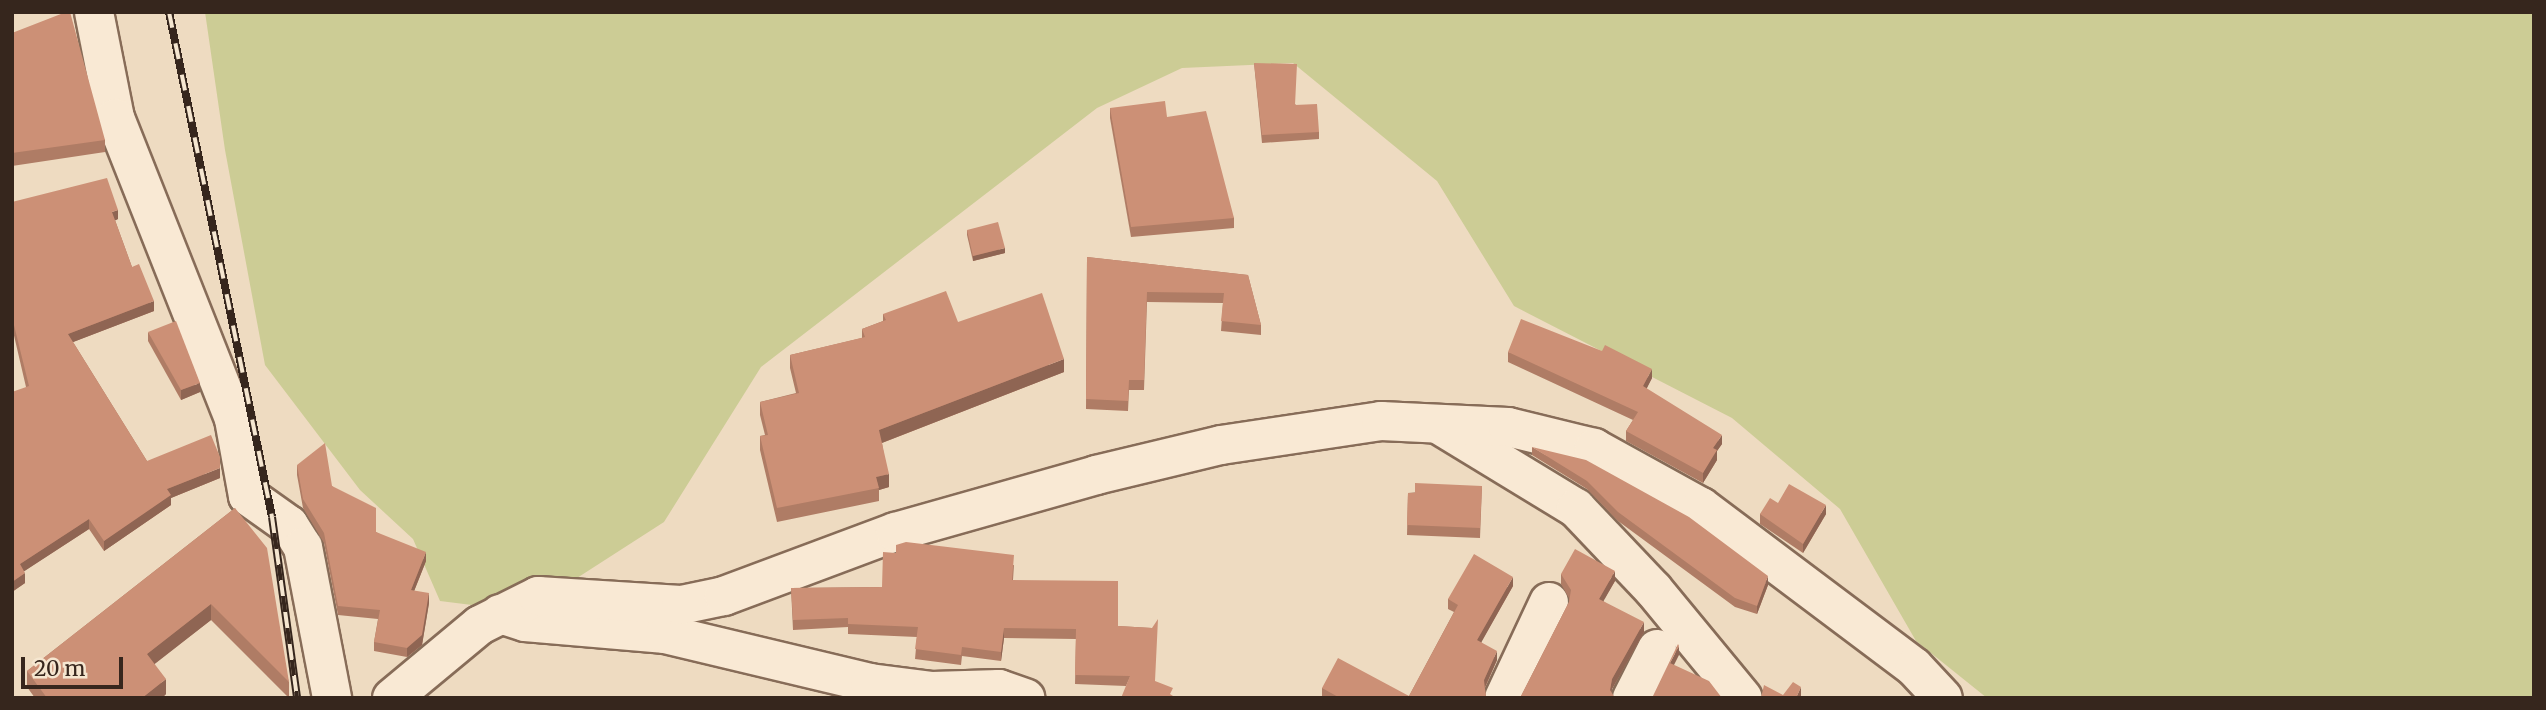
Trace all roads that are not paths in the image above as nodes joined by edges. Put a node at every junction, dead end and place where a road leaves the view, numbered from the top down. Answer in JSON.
{"nodes":[{"id":1,"x":94,"y":12,"type":"edge"},
{"id":2,"x":1439,"y":425,"type":"junction"},
{"id":3,"x":1549,"y":602,"type":"dead end"},
{"id":4,"x":500,"y":614,"type":"junction"},
{"id":5,"x":1657,"y":649,"type":"dead end"},
{"id":6,"x":332,"y":698,"type":"edge"},
{"id":7,"x":392,"y":698,"type":"edge"},
{"id":8,"x":1025,"y":698,"type":"edge"},
{"id":9,"x":1504,"y":698,"type":"edge"},
{"id":10,"x":1632,"y":698,"type":"edge"},
{"id":11,"x":1743,"y":698,"type":"edge"},
{"id":12,"x":1943,"y":698,"type":"edge"}],
"edges":[{"from":1,"to":6,"type":"street"},
{"from":2,"to":4,"type":"street"},
{"from":2,"to":11,"type":"street"},
{"from":2,"to":12,"type":"street"},
{"from":3,"to":9,"type":"street"},
{"from":4,"to":7,"type":"street"},
{"from":4,"to":8,"type":"street"},
{"from":5,"to":10,"type":"street"}]}
